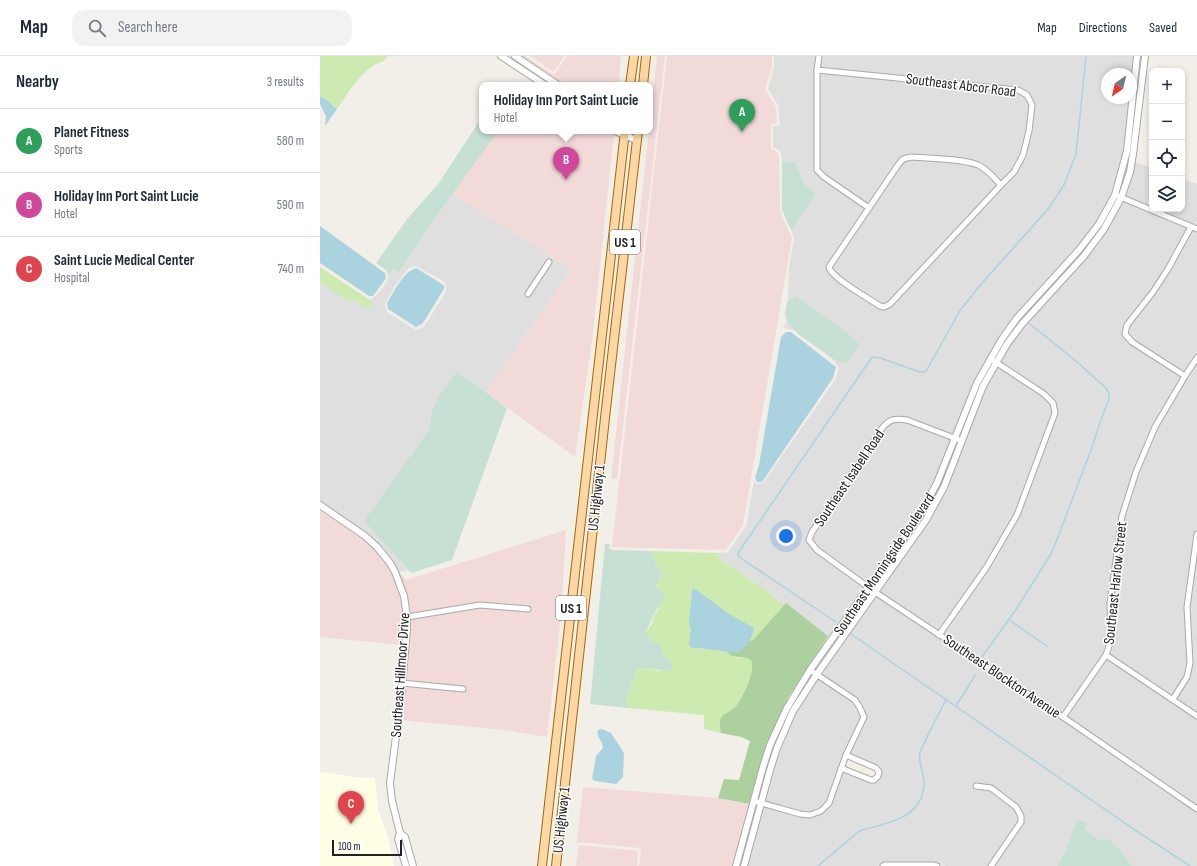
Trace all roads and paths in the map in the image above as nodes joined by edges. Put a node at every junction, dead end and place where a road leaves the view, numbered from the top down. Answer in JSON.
{"nodes":[{"id":1,"x":502,"y":56,"type":"edge"},
{"id":2,"x":515,"y":56,"type":"edge"},
{"id":3,"x":634,"y":56,"type":"edge"},
{"id":4,"x":646,"y":56,"type":"edge"},
{"id":5,"x":819,"y":56,"type":"edge"},
{"id":6,"x":1137,"y":56,"type":"edge"},
{"id":7,"x":1144,"y":56,"type":"edge"},
{"id":8,"x":1136,"y":68,"type":"edge"},
{"id":9,"x":818,"y":70,"type":"junction"},
{"id":10,"x":1137,"y":75,"type":"edge"},
{"id":11,"x":1142,"y":76,"type":"junction"},
{"id":12,"x":541,"y":82,"type":"edge"},
{"id":13,"x":554,"y":82,"type":"edge"},
{"id":14,"x":630,"y":82,"type":"edge"},
{"id":15,"x":643,"y":82,"type":"edge"},
{"id":16,"x":1132,"y":104,"type":"edge"},
{"id":17,"x":1131,"y":114,"type":"junction"},
{"id":18,"x":1138,"y":115,"type":"junction"},
{"id":19,"x":632,"y":134,"type":"edge"},
{"id":20,"x":1001,"y":185,"type":"junction"},
{"id":21,"x":1118,"y":196,"type":"junction"},
{"id":22,"x":869,"y":208,"type":"junction"},
{"id":23,"x":1194,"y":228,"type":"edge"},
{"id":24,"x":1079,"y":250,"type":"junction"},
{"id":25,"x":1084,"y":256,"type":"junction"},
{"id":26,"x":549,"y":262,"type":"dead end"},
{"id":27,"x":528,"y":294,"type":"dead end"},
{"id":28,"x":1032,"y":302,"type":"junction"},
{"id":29,"x":1038,"y":307,"type":"junction"},
{"id":30,"x":603,"y":329,"type":"junction"},
{"id":31,"x":614,"y":345,"type":"junction"},
{"id":32,"x":600,"y":350,"type":"junction"},
{"id":33,"x":990,"y":358,"type":"junction"},
{"id":34,"x":1197,"y":358,"type":"edge"},
{"id":35,"x":996,"y":362,"type":"junction"},
{"id":36,"x":610,"y":367,"type":"junction"},
{"id":37,"x":1184,"y":376,"type":"junction"},
{"id":38,"x":955,"y":438,"type":"junction"},
{"id":39,"x":962,"y":441,"type":"junction"},
{"id":40,"x":320,"y":505,"type":"edge"},
{"id":41,"x":1197,"y":534,"type":"edge"},
{"id":42,"x":809,"y":540,"type":"joint"},
{"id":43,"x":869,"y":588,"type":"junction"},
{"id":44,"x":875,"y":592,"type":"junction"},
{"id":45,"x":528,"y":609,"type":"dead end"},
{"id":46,"x":571,"y":612,"type":"junction"},
{"id":47,"x":407,"y":617,"type":"junction"},
{"id":48,"x":582,"y":625,"type":"junction"},
{"id":49,"x":569,"y":626,"type":"junction"},
{"id":50,"x":939,"y":635,"type":"junction"},
{"id":51,"x":580,"y":644,"type":"junction"},
{"id":52,"x":1106,"y":655,"type":"junction"},
{"id":53,"x":810,"y":670,"type":"junction"},
{"id":54,"x":817,"y":674,"type":"junction"},
{"id":55,"x":402,"y":683,"type":"junction"},
{"id":56,"x":463,"y":689,"type":"dead end"},
{"id":57,"x":1173,"y":699,"type":"junction"},
{"id":58,"x":1197,"y":716,"type":"edge"},
{"id":59,"x":1063,"y":717,"type":"junction"},
{"id":60,"x":776,"y":731,"type":"junction"},
{"id":61,"x":783,"y":734,"type":"junction"},
{"id":62,"x":846,"y":754,"type":"junction"},
{"id":63,"x":841,"y":768,"type":"junction"},
{"id":64,"x":976,"y":786,"type":"dead end"},
{"id":65,"x":754,"y":801,"type":"junction"},
{"id":66,"x":761,"y":804,"type":"junction"},
{"id":67,"x":1197,"y":809,"type":"edge"},
{"id":68,"x":400,"y":833,"type":"junction"},
{"id":69,"x":406,"y":866,"type":"edge"},
{"id":70,"x":413,"y":866,"type":"edge"},
{"id":71,"x":542,"y":866,"type":"edge"},
{"id":72,"x":556,"y":866,"type":"edge"},
{"id":73,"x":737,"y":866,"type":"edge"},
{"id":74,"x":744,"y":866,"type":"edge"},
{"id":75,"x":883,"y":866,"type":"edge"},
{"id":76,"x":937,"y":866,"type":"edge"},
{"id":77,"x":991,"y":866,"type":"edge"}],
"edges":[{"from":1,"to":12,"type":"street"},
{"from":2,"to":13,"type":"street"},
{"from":3,"to":14,"type":"main road"},
{"from":4,"to":15,"type":"main road"},
{"from":5,"to":9,"type":"street"},
{"from":6,"to":8,"type":"street","name":"Southeast Morningside Boulevard"},
{"from":7,"to":11,"type":"street","name":"Southeast Morningside Boulevard"},
{"from":9,"to":20,"type":"street","name":"Southeast Abcor Road"},
{"from":9,"to":22,"type":"street"},
{"from":10,"to":11,"type":"street"},
{"from":11,"to":18,"type":"street","name":"Southeast Morningside Boulevard"},
{"from":16,"to":17,"type":"street","name":"Southeast Morningside Boulevard"},
{"from":17,"to":18,"type":"street"},
{"from":17,"to":21,"type":"street","name":"Southeast Morningside Boulevard"},
{"from":18,"to":21,"type":"street","name":"Southeast Morningside Boulevard"},
{"from":19,"to":30,"type":"main road","name":"US Highway 1","number":"US 1"},
{"from":19,"to":31,"type":"main road","name":"US Highway 1","number":"US 1"},
{"from":20,"to":22,"type":"street"},
{"from":20,"to":22,"type":"street","name":"Southeast Abcor Road"},
{"from":21,"to":23,"type":"street"},
{"from":21,"to":24,"type":"street","name":"Southeast Morningside Boulevard"},
{"from":21,"to":25,"type":"street","name":"Southeast Morningside Boulevard"},
{"from":23,"to":37,"type":"street"},
{"from":24,"to":25,"type":"street"},
{"from":24,"to":28,"type":"street","name":"Southeast Morningside Boulevard"},
{"from":25,"to":29,"type":"street","name":"Southeast Morningside Boulevard"},
{"from":26,"to":27,"type":"street"},
{"from":28,"to":29,"type":"street"},
{"from":28,"to":33,"type":"street","name":"Southeast Morningside Boulevard"},
{"from":29,"to":35,"type":"street","name":"Southeast Morningside Boulevard"},
{"from":30,"to":31,"type":"main road"},
{"from":30,"to":32,"type":"main road","name":"US Highway 1","number":"US 1"},
{"from":31,"to":36,"type":"main road","name":"US Highway 1","number":"US 1"},
{"from":32,"to":36,"type":"main road"},
{"from":32,"to":46,"type":"main road","name":"US Highway 1","number":"US 1"},
{"from":33,"to":35,"type":"street"},
{"from":33,"to":38,"type":"street","name":"Southeast Morningside Boulevard"},
{"from":34,"to":37,"type":"street","name":"Southeast Harlow Street"},
{"from":35,"to":39,"type":"street","name":"Southeast Morningside Boulevard"},
{"from":35,"to":50,"type":"street"},
{"from":36,"to":48,"type":"main road","name":"US Highway 1","number":"US 1"},
{"from":37,"to":52,"type":"street","name":"Southeast Harlow Street"},
{"from":38,"to":39,"type":"street","name":"Southeast Isabell Road"},
{"from":38,"to":42,"type":"street","name":"Southeast Isabell Road"},
{"from":38,"to":43,"type":"street","name":"Southeast Morningside Boulevard"},
{"from":39,"to":44,"type":"street","name":"Southeast Morningside Boulevard"},
{"from":40,"to":47,"type":"street","name":"Southeast Hillmoor Drive"},
{"from":41,"to":57,"type":"street"},
{"from":42,"to":43,"type":"street","name":"Southeast Blockton Avenue"},
{"from":43,"to":44,"type":"street","name":"Southeast Blockton Avenue"},
{"from":43,"to":53,"type":"street","name":"Southeast Morningside Boulevard"},
{"from":44,"to":50,"type":"street","name":"Southeast Blockton Avenue"},
{"from":44,"to":54,"type":"street","name":"Southeast Morningside Boulevard"},
{"from":45,"to":47,"type":"street"},
{"from":46,"to":48,"type":"main road"},
{"from":46,"to":49,"type":"main road","name":"US Highway 1","number":"US 1"},
{"from":47,"to":55,"type":"street","name":"Southeast Hillmoor Drive"},
{"from":48,"to":51,"type":"main road","name":"US Highway 1","number":"US 1"},
{"from":49,"to":51,"type":"main road"},
{"from":49,"to":71,"type":"main road","name":"US Highway 1","number":"US 1"},
{"from":50,"to":59,"type":"street","name":"Southeast Blockton Avenue"},
{"from":51,"to":72,"type":"main road","name":"US Highway 1","number":"US 1"},
{"from":52,"to":57,"type":"street"},
{"from":52,"to":59,"type":"street","name":"Southeast Harlow Street"},
{"from":53,"to":54,"type":"street"},
{"from":53,"to":60,"type":"street","name":"Southeast Morningside Boulevard"},
{"from":54,"to":61,"type":"street","name":"Southeast Morningside Boulevard"},
{"from":54,"to":62,"type":"street"},
{"from":55,"to":56,"type":"street"},
{"from":55,"to":68,"type":"street","name":"Southeast Hillmoor Drive"},
{"from":57,"to":58,"type":"street"},
{"from":59,"to":67,"type":"street","name":"Southeast Blockton Avenue"},
{"from":60,"to":61,"type":"street"},
{"from":60,"to":65,"type":"street","name":"Southeast Morningside Boulevard"},
{"from":61,"to":66,"type":"street","name":"Southeast Morningside Boulevard"},
{"from":62,"to":63,"type":"street"},
{"from":62,"to":63,"type":"street"},
{"from":63,"to":66,"type":"street"},
{"from":64,"to":77,"type":"street"},
{"from":65,"to":66,"type":"street"},
{"from":65,"to":73,"type":"street","name":"Southeast Morningside Boulevard"},
{"from":66,"to":74,"type":"street","name":"Southeast Morningside Boulevard"},
{"from":68,"to":69,"type":"street","name":"Southeast Hillmoor Drive"},
{"from":68,"to":70,"type":"street","name":"Southeast Hillmoor Drive"},
{"from":75,"to":76,"type":"street"}]}
